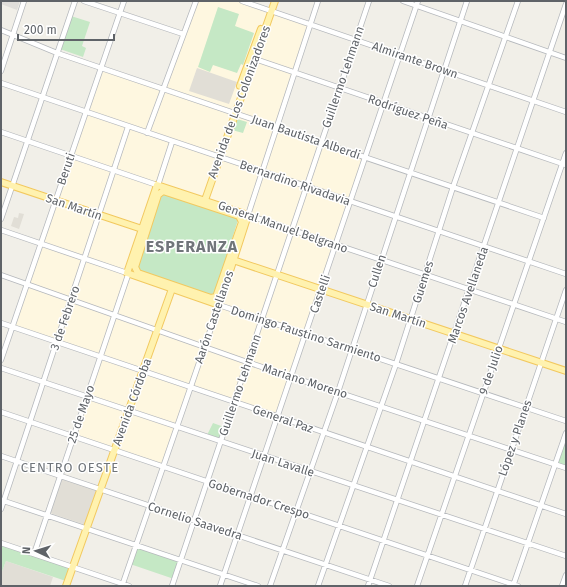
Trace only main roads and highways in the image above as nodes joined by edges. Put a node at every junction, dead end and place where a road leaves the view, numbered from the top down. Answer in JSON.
{"nodes":[{"id":1,"x":271,"y":1,"type":"edge"},
{"id":2,"x":275,"y":1,"type":"edge"},
{"id":3,"x":269,"y":10,"type":"junction"},
{"id":4,"x":1,"y":182,"type":"edge"},
{"id":5,"x":158,"y":185,"type":"joint"},
{"id":6,"x":163,"y":191,"type":"joint"},
{"id":7,"x":202,"y":201,"type":"junction"},
{"id":8,"x":248,"y":215,"type":"joint"},
{"id":9,"x":242,"y":222,"type":"joint"},
{"id":10,"x":144,"y":230,"type":"junction"},
{"id":11,"x":232,"y":260,"type":"junction"},
{"id":12,"x":135,"y":267,"type":"joint"},
{"id":13,"x":128,"y":274,"type":"joint"},
{"id":14,"x":174,"y":288,"type":"junction"},
{"id":15,"x":211,"y":298,"type":"joint"},
{"id":16,"x":219,"y":305,"type":"joint"},
{"id":17,"x":566,"y":371,"type":"edge"},
{"id":18,"x":75,"y":568,"type":"junction"},
{"id":19,"x":66,"y":586,"type":"edge"},
{"id":20,"x":70,"y":586,"type":"edge"}],
"edges":[{"from":1,"to":3,"type":"main road","name":"Avenida de Los Colonizadores"},
{"from":2,"to":3,"type":"main road","name":"Avenida de Los Colonizadores"},
{"from":3,"to":7,"type":"main road","name":"Avenida de Los Colonizadores"},
{"from":4,"to":10,"type":"main road","name":"San Martín"},
{"from":5,"to":7,"type":"main road","name":"General Manuel Belgrano"},
{"from":5,"to":10,"type":"main road","name":"25 de Mayo"},
{"from":6,"to":7,"type":"main road","name":"General Manuel Belgrano"},
{"from":6,"to":10,"type":"main road","name":"25 de Mayo"},
{"from":7,"to":8,"type":"main road","name":"General Manuel Belgrano"},
{"from":7,"to":9,"type":"main road","name":"General Manuel Belgrano"},
{"from":8,"to":11,"type":"main road","name":"Aarón Castellanos"},
{"from":9,"to":11,"type":"main road","name":"Aarón Castellanos"},
{"from":10,"to":12,"type":"main road","name":"25 de Mayo"},
{"from":10,"to":13,"type":"main road","name":"25 de Mayo"},
{"from":11,"to":15,"type":"main road","name":"Aarón Castellanos"},
{"from":11,"to":16,"type":"main road","name":"Aarón Castellanos"},
{"from":11,"to":17,"type":"main road","name":"San Martín"},
{"from":12,"to":14,"type":"main road","name":"Domingo Faustino Sarmiento"},
{"from":13,"to":14,"type":"main road","name":"Domingo Faustino Sarmiento"},
{"from":14,"to":15,"type":"main road","name":"Domingo Faustino Sarmiento"},
{"from":14,"to":16,"type":"main road","name":"Domingo Faustino Sarmiento"},
{"from":14,"to":18,"type":"main road","name":"Avenida Córdoba"},
{"from":18,"to":19,"type":"main road","name":"Avenida Córdoba"},
{"from":18,"to":20,"type":"main road","name":"Avenida Córdoba"}]}
